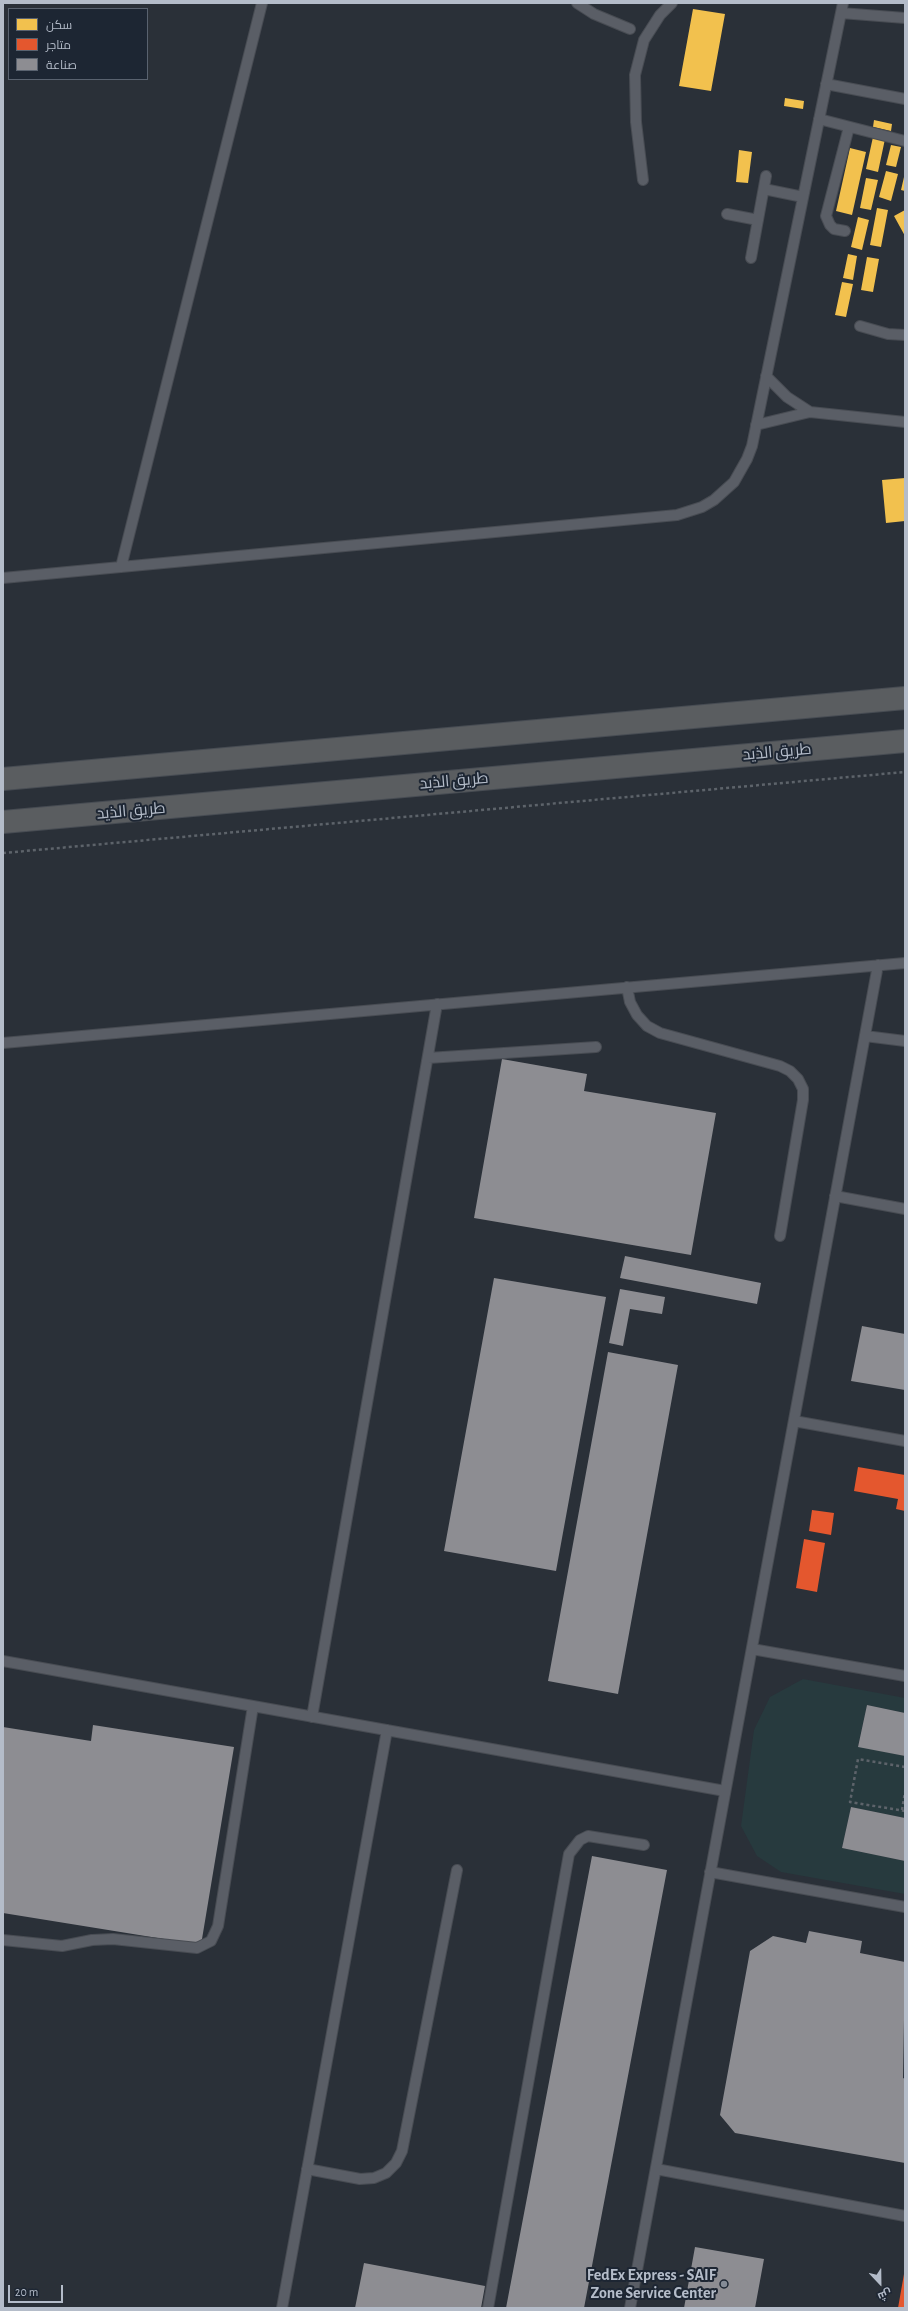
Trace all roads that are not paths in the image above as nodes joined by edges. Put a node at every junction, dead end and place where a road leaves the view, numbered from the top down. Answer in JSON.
{"nodes":[{"id":1,"x":262,"y":3,"type":"edge"},
{"id":2,"x":577,"y":3,"type":"edge"},
{"id":3,"x":672,"y":3,"type":"edge"},
{"id":4,"x":842,"y":8,"type":"edge"},
{"id":5,"x":905,"y":18,"type":"edge"},
{"id":6,"x":630,"y":29,"type":"dead end"},
{"id":7,"x":826,"y":84,"type":"junction"},
{"id":8,"x":905,"y":99,"type":"edge"},
{"id":9,"x":819,"y":119,"type":"junction"},
{"id":10,"x":849,"y":127,"type":"junction"},
{"id":11,"x":905,"y":141,"type":"edge"},
{"id":12,"x":766,"y":176,"type":"dead end"},
{"id":13,"x":643,"y":180,"type":"dead end"},
{"id":14,"x":764,"y":189,"type":"junction"},
{"id":15,"x":803,"y":196,"type":"junction"},
{"id":16,"x":727,"y":214,"type":"dead end"},
{"id":17,"x":758,"y":220,"type":"junction"},
{"id":18,"x":845,"y":231,"type":"dead end"},
{"id":19,"x":751,"y":258,"type":"dead end"},
{"id":20,"x":860,"y":326,"type":"dead end"},
{"id":21,"x":905,"y":335,"type":"edge"},
{"id":22,"x":766,"y":376,"type":"junction"},
{"id":23,"x":810,"y":412,"type":"junction"},
{"id":24,"x":905,"y":422,"type":"edge"},
{"id":25,"x":756,"y":425,"type":"junction"},
{"id":26,"x":122,"y":567,"type":"junction"},
{"id":27,"x":3,"y":578,"type":"edge"},
{"id":28,"x":905,"y":698,"type":"edge"},
{"id":29,"x":905,"y":741,"type":"edge"},
{"id":30,"x":3,"y":779,"type":"edge"},
{"id":31,"x":3,"y":822,"type":"edge"},
{"id":32,"x":905,"y":963,"type":"edge"},
{"id":33,"x":878,"y":965,"type":"junction"},
{"id":34,"x":627,"y":987,"type":"junction"},
{"id":35,"x":437,"y":1004,"type":"junction"},
{"id":36,"x":865,"y":1036,"type":"junction"},
{"id":37,"x":905,"y":1041,"type":"edge"},
{"id":38,"x":4,"y":1046,"type":"edge"},
{"id":39,"x":596,"y":1048,"type":"dead end"},
{"id":40,"x":428,"y":1058,"type":"junction"},
{"id":41,"x":835,"y":1196,"type":"junction"},
{"id":42,"x":905,"y":1209,"type":"edge"},
{"id":43,"x":780,"y":1236,"type":"dead end"},
{"id":44,"x":794,"y":1421,"type":"junction"},
{"id":45,"x":905,"y":1441,"type":"edge"},
{"id":46,"x":752,"y":1649,"type":"junction"},
{"id":47,"x":3,"y":1661,"type":"edge"},
{"id":48,"x":905,"y":1676,"type":"edge"},
{"id":49,"x":253,"y":1706,"type":"junction"},
{"id":50,"x":312,"y":1717,"type":"junction"},
{"id":51,"x":386,"y":1730,"type":"junction"},
{"id":52,"x":725,"y":1791,"type":"junction"},
{"id":53,"x":644,"y":1845,"type":"dead end"},
{"id":54,"x":457,"y":1870,"type":"dead end"},
{"id":55,"x":710,"y":1872,"type":"junction"},
{"id":56,"x":905,"y":1907,"type":"edge"},
{"id":57,"x":3,"y":1940,"type":"edge"},
{"id":58,"x":307,"y":2169,"type":"junction"},
{"id":59,"x":656,"y":2169,"type":"junction"},
{"id":60,"x":905,"y":2216,"type":"edge"},
{"id":61,"x":282,"y":2308,"type":"edge"},
{"id":62,"x":488,"y":2308,"type":"edge"},
{"id":63,"x":630,"y":2308,"type":"edge"}],
"edges":[{"from":1,"to":26,"type":"lane"},
{"from":2,"to":6,"type":"lane"},
{"from":3,"to":13,"type":"lane"},
{"from":4,"to":5,"type":"lane"},
{"from":4,"to":7,"type":"lane"},
{"from":7,"to":8,"type":"lane"},
{"from":7,"to":9,"type":"lane"},
{"from":9,"to":10,"type":"lane"},
{"from":9,"to":15,"type":"lane"},
{"from":10,"to":11,"type":"lane"},
{"from":10,"to":18,"type":"lane"},
{"from":12,"to":14,"type":"lane"},
{"from":14,"to":15,"type":"lane"},
{"from":14,"to":17,"type":"lane"},
{"from":15,"to":22,"type":"lane"},
{"from":16,"to":17,"type":"lane"},
{"from":17,"to":19,"type":"lane"},
{"from":20,"to":21,"type":"lane"},
{"from":22,"to":23,"type":"lane"},
{"from":22,"to":25,"type":"lane"},
{"from":23,"to":24,"type":"lane"},
{"from":23,"to":25,"type":"lane"},
{"from":25,"to":26,"type":"lane"},
{"from":26,"to":27,"type":"lane"},
{"from":28,"to":30,"type":"highway"},
{"from":29,"to":31,"type":"highway","name":"طريق الذيد"},
{"from":32,"to":33,"type":"lane"},
{"from":33,"to":34,"type":"lane"},
{"from":33,"to":36,"type":"lane"},
{"from":34,"to":35,"type":"lane"},
{"from":34,"to":43,"type":"lane"},
{"from":35,"to":38,"type":"lane"},
{"from":35,"to":40,"type":"lane"},
{"from":36,"to":37,"type":"lane"},
{"from":36,"to":41,"type":"lane"},
{"from":39,"to":40,"type":"lane"},
{"from":40,"to":50,"type":"lane"},
{"from":41,"to":42,"type":"lane"},
{"from":41,"to":44,"type":"lane"},
{"from":44,"to":45,"type":"lane"},
{"from":44,"to":46,"type":"lane"},
{"from":46,"to":48,"type":"lane"},
{"from":46,"to":52,"type":"lane"},
{"from":47,"to":49,"type":"lane"},
{"from":49,"to":50,"type":"lane"},
{"from":49,"to":57,"type":"lane"},
{"from":50,"to":51,"type":"lane"},
{"from":51,"to":52,"type":"lane"},
{"from":51,"to":58,"type":"lane"},
{"from":52,"to":55,"type":"lane"},
{"from":53,"to":62,"type":"lane"},
{"from":54,"to":58,"type":"lane"},
{"from":55,"to":56,"type":"lane"},
{"from":55,"to":59,"type":"lane"},
{"from":58,"to":61,"type":"lane"},
{"from":59,"to":60,"type":"lane"},
{"from":59,"to":63,"type":"lane"}]}
